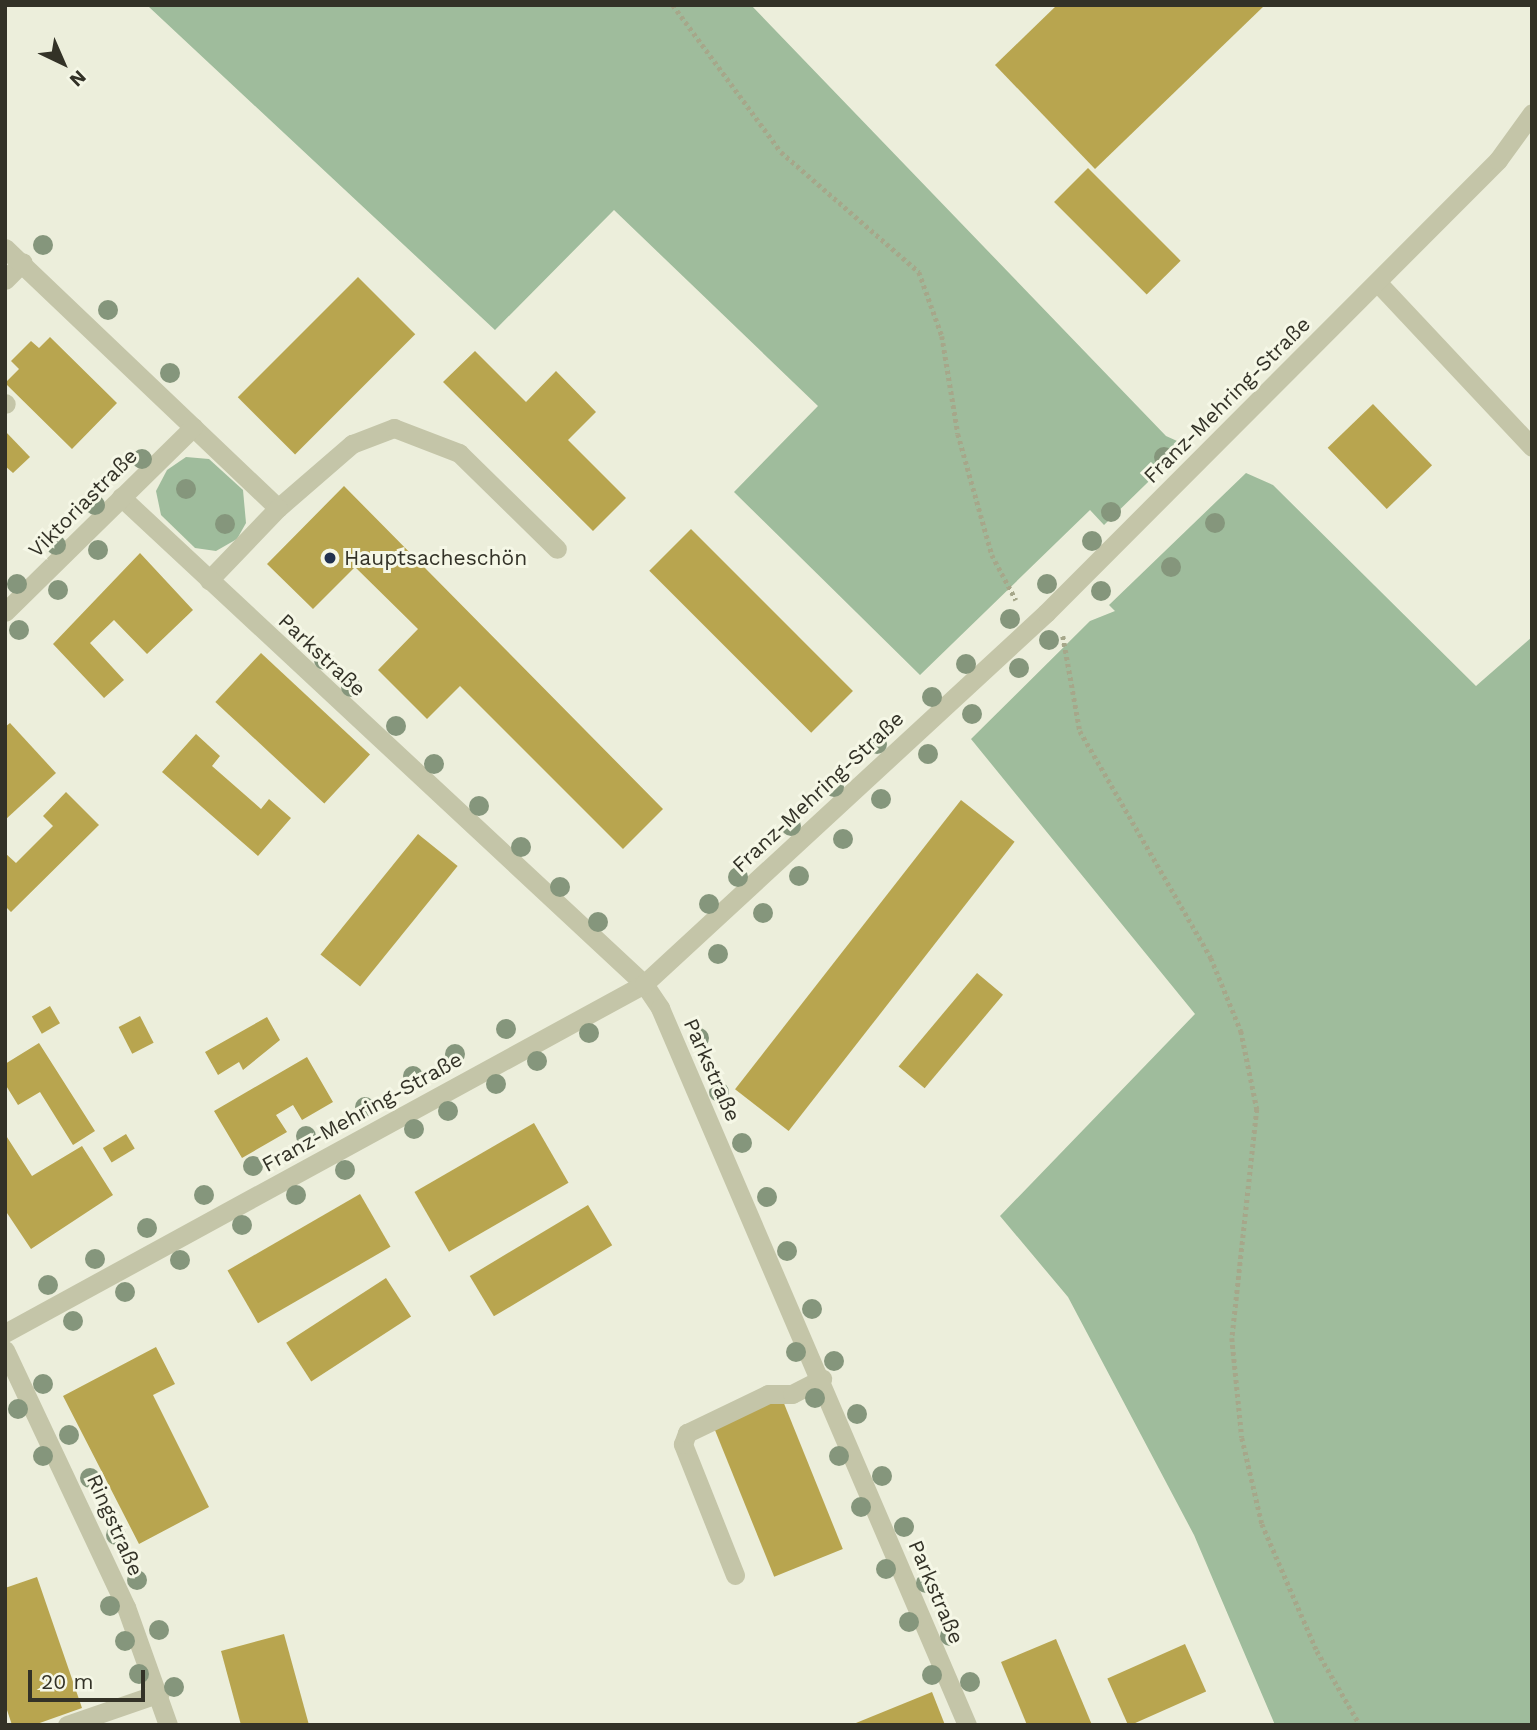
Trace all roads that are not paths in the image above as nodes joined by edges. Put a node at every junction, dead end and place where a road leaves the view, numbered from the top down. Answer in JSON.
{"nodes":[{"id":1,"x":1532,"y":113,"type":"edge"},
{"id":2,"x":5,"y":248,"type":"edge"},
{"id":3,"x":23,"y":262,"type":"junction"},
{"id":4,"x":5,"y":280,"type":"edge"},
{"id":5,"x":1378,"y":283,"type":"junction"},
{"id":6,"x":193,"y":427,"type":"junction"},
{"id":7,"x":1532,"y":447,"type":"edge"},
{"id":8,"x":121,"y":497,"type":"junction"},
{"id":9,"x":278,"y":508,"type":"junction"},
{"id":10,"x":557,"y":549,"type":"dead end"},
{"id":11,"x":209,"y":580,"type":"junction"},
{"id":12,"x":5,"y":612,"type":"edge"},
{"id":13,"x":644,"y":984,"type":"junction"},
{"id":14,"x":5,"y":1333,"type":"edge"},
{"id":15,"x":5,"y":1350,"type":"edge"},
{"id":16,"x":822,"y":1379,"type":"junction"},
{"id":17,"x":736,"y":1575,"type":"dead end"},
{"id":18,"x":160,"y":1693,"type":"junction"},
{"id":19,"x":67,"y":1725,"type":"edge"},
{"id":20,"x":168,"y":1725,"type":"edge"},
{"id":21,"x":967,"y":1725,"type":"edge"}],
"edges":[{"from":1,"to":5,"type":"street","name":"Franz-Mehring-Straße"},
{"from":2,"to":3,"type":"street"},
{"from":3,"to":4,"type":"street"},
{"from":3,"to":6,"type":"street"},
{"from":5,"to":7,"type":"street"},
{"from":5,"to":13,"type":"street","name":"Franz-Mehring-Straße"},
{"from":6,"to":8,"type":"street","name":"Viktoriastraße"},
{"from":6,"to":9,"type":"street"},
{"from":8,"to":11,"type":"street","name":"Parkstraße"},
{"from":8,"to":12,"type":"street","name":"Viktoriastraße"},
{"from":9,"to":10,"type":"street"},
{"from":9,"to":11,"type":"street"},
{"from":11,"to":13,"type":"street","name":"Parkstraße"},
{"from":13,"to":14,"type":"street","name":"Franz-Mehring-Straße"},
{"from":13,"to":16,"type":"street","name":"Parkstraße"},
{"from":15,"to":18,"type":"street","name":"Ringstraße"},
{"from":16,"to":17,"type":"street"},
{"from":16,"to":21,"type":"street","name":"Parkstraße"},
{"from":18,"to":19,"type":"street"},
{"from":18,"to":20,"type":"street","name":"Ringstraße"}]}
